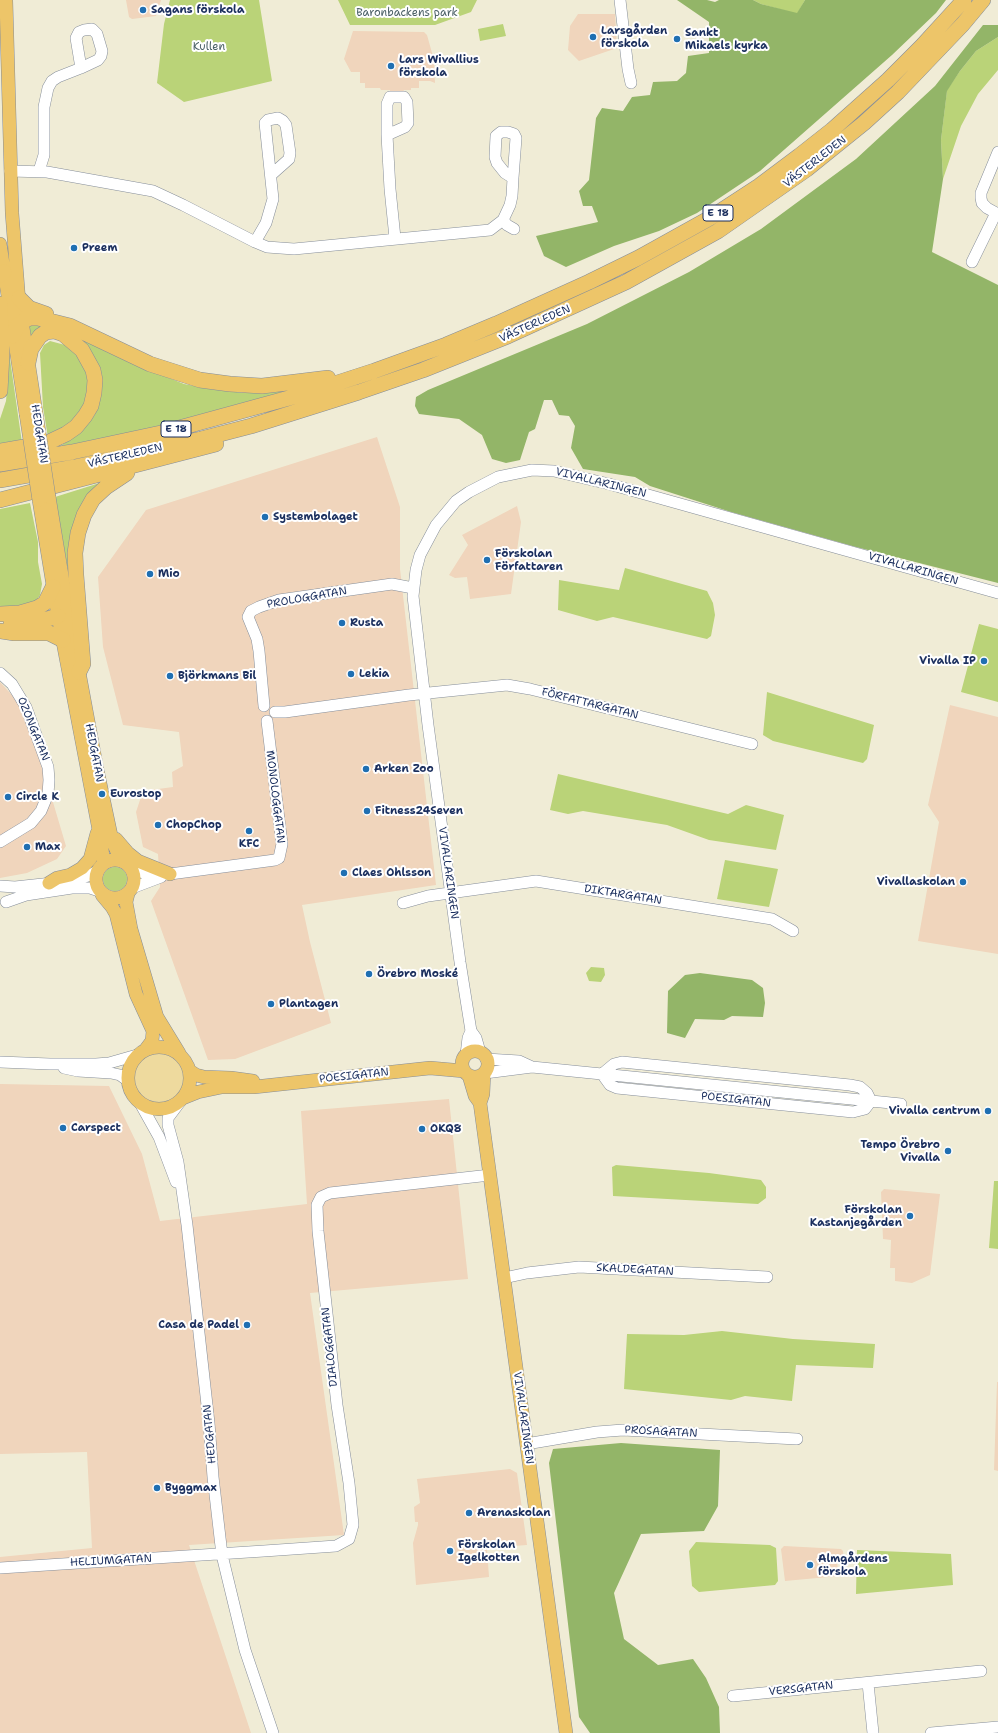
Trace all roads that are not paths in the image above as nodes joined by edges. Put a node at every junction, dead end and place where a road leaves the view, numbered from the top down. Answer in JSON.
{"nodes":[{"id":1,"x":6,"y":0,"type":"edge"},
{"id":2,"x":620,"y":0,"type":"edge"},
{"id":3,"x":964,"y":0,"type":"edge"},
{"id":4,"x":983,"y":0,"type":"edge"},
{"id":5,"x":3,"y":47,"type":"edge"},
{"id":6,"x":80,"y":68,"type":"dead end"},
{"id":7,"x":632,"y":83,"type":"dead end"},
{"id":8,"x":387,"y":135,"type":"dead end"},
{"id":9,"x":998,"y":152,"type":"edge"},
{"id":10,"x":5,"y":171,"type":"edge"},
{"id":11,"x":39,"y":171,"type":"junction"},
{"id":12,"x":272,"y":175,"type":"dead end"},
{"id":13,"x":514,"y":178,"type":"dead end"},
{"id":14,"x":997,"y":213,"type":"edge"},
{"id":15,"x":503,"y":220,"type":"junction"},
{"id":16,"x":514,"y":229,"type":"dead end"},
{"id":17,"x":395,"y":238,"type":"junction"},
{"id":18,"x":255,"y":242,"type":"junction"},
{"id":19,"x":0,"y":244,"type":"edge"},
{"id":20,"x":972,"y":262,"type":"dead end"},
{"id":21,"x":2,"y":274,"type":"edge"},
{"id":22,"x":19,"y":300,"type":"junction"},
{"id":23,"x":0,"y":304,"type":"edge"},
{"id":24,"x":51,"y":320,"type":"junction"},
{"id":25,"x":22,"y":322,"type":"junction"},
{"id":26,"x":13,"y":336,"type":"junction"},
{"id":27,"x":28,"y":363,"type":"junction"},
{"id":28,"x":348,"y":379,"type":"junction"},
{"id":29,"x":0,"y":391,"type":"edge"},
{"id":30,"x":312,"y":406,"type":"junction"},
{"id":31,"x":31,"y":413,"type":"junction"},
{"id":32,"x":0,"y":451,"type":"edge"},
{"id":33,"x":0,"y":464,"type":"edge"},
{"id":34,"x":138,"y":466,"type":"junction"},
{"id":35,"x":0,"y":480,"type":"edge"},
{"id":36,"x":44,"y":498,"type":"junction"},
{"id":37,"x":0,"y":500,"type":"edge"},
{"id":38,"x":53,"y":587,"type":"junction"},
{"id":39,"x":413,"y":588,"type":"junction"},
{"id":40,"x":998,"y":593,"type":"edge"},
{"id":41,"x":0,"y":614,"type":"edge"},
{"id":42,"x":63,"y":615,"type":"junction"},
{"id":43,"x":0,"y":623,"type":"edge"},
{"id":44,"x":0,"y":631,"type":"edge"},
{"id":45,"x":63,"y":640,"type":"junction"},
{"id":46,"x":79,"y":672,"type":"junction"},
{"id":47,"x":0,"y":673,"type":"edge"},
{"id":48,"x":425,"y":694,"type":"junction"},
{"id":49,"x":264,"y":706,"type":"junction"},
{"id":50,"x":275,"y":712,"type":"junction"},
{"id":51,"x":267,"y":721,"type":"junction"},
{"id":52,"x":752,"y":744,"type":"dead end"},
{"id":53,"x":104,"y":826,"type":"junction"},
{"id":54,"x":0,"y":842,"type":"edge"},
{"id":55,"x":126,"y":865,"type":"junction"},
{"id":56,"x":100,"y":867,"type":"junction"},
{"id":57,"x":170,"y":874,"type":"junction"},
{"id":58,"x":49,"y":883,"type":"junction"},
{"id":59,"x":0,"y":886,"type":"edge"},
{"id":60,"x":130,"y":891,"type":"junction"},
{"id":61,"x":101,"y":893,"type":"junction"},
{"id":62,"x":451,"y":893,"type":"junction"},
{"id":63,"x":403,"y":903,"type":"dead end"},
{"id":64,"x":3,"y":906,"type":"edge"},
{"id":65,"x":793,"y":931,"type":"dead end"},
{"id":66,"x":471,"y":1031,"type":"junction"},
{"id":67,"x":142,"y":1052,"type":"junction"},
{"id":68,"x":179,"y":1053,"type":"junction"},
{"id":69,"x":465,"y":1056,"type":"junction"},
{"id":70,"x":483,"y":1056,"type":"junction"},
{"id":71,"x":0,"y":1062,"type":"edge"},
{"id":72,"x":50,"y":1064,"type":"junction"},
{"id":73,"x":532,"y":1067,"type":"junction"},
{"id":74,"x":430,"y":1068,"type":"junction"},
{"id":75,"x":190,"y":1071,"type":"junction"},
{"id":76,"x":484,"y":1073,"type":"junction"},
{"id":77,"x":467,"y":1074,"type":"junction"},
{"id":78,"x":127,"y":1080,"type":"junction"},
{"id":79,"x":278,"y":1084,"type":"junction"},
{"id":80,"x":181,"y":1100,"type":"junction"},
{"id":81,"x":140,"y":1103,"type":"junction"},
{"id":82,"x":480,"y":1103,"type":"junction"},
{"id":83,"x":901,"y":1104,"type":"dead end"},
{"id":84,"x":490,"y":1175,"type":"junction"},
{"id":85,"x":183,"y":1201,"type":"junction"},
{"id":86,"x":767,"y":1277,"type":"dead end"},
{"id":87,"x":504,"y":1278,"type":"junction"},
{"id":88,"x":797,"y":1439,"type":"dead end"},
{"id":89,"x":526,"y":1444,"type":"junction"},
{"id":90,"x":222,"y":1555,"type":"junction"},
{"id":91,"x":0,"y":1568,"type":"edge"},
{"id":92,"x":981,"y":1672,"type":"dead end"},
{"id":93,"x":868,"y":1683,"type":"junction"},
{"id":94,"x":733,"y":1696,"type":"dead end"},
{"id":95,"x":998,"y":1727,"type":"edge"},
{"id":96,"x":273,"y":1733,"type":"edge"},
{"id":97,"x":566,"y":1733,"type":"edge"},
{"id":98,"x":873,"y":1733,"type":"edge"},
{"id":99,"x":931,"y":1733,"type":"edge"}],
"edges":[{"from":1,"to":5,"type":"main road","name":"HEDGATAN"},
{"from":2,"to":7,"type":"street"},
{"from":3,"to":28,"type":"highway","name":"VÄSTERLEDEN","number":"E 18"},
{"from":4,"to":30,"type":"highway","name":"VÄSTERLEDEN","number":"E 18"},
{"from":5,"to":10,"type":"main road","name":"HEDGATAN"},
{"from":6,"to":11,"type":"street"},
{"from":8,"to":17,"type":"street"},
{"from":9,"to":14,"type":"street"},
{"from":10,"to":11,"type":"street"},
{"from":10,"to":22,"type":"main road","name":"HEDGATAN"},
{"from":11,"to":18,"type":"street"},
{"from":12,"to":18,"type":"street"},
{"from":13,"to":15,"type":"street"},
{"from":14,"to":20,"type":"street"},
{"from":15,"to":16,"type":"street"},
{"from":15,"to":17,"type":"street"},
{"from":17,"to":18,"type":"street"},
{"from":19,"to":21,"type":"main road","name":"HEDGATAN"},
{"from":21,"to":26,"type":"main road","name":"HEDGATAN"},
{"from":22,"to":24,"type":"highway","number":"E 18"},
{"from":22,"to":25,"type":"main road","name":"HEDGATAN"},
{"from":23,"to":29,"type":"highway"},
{"from":24,"to":25,"type":"highway","number":"E 18"},
{"from":24,"to":28,"type":"highway","number":"E 18"},
{"from":25,"to":26,"type":"highway"},
{"from":25,"to":27,"type":"main road","name":"HEDGATAN"},
{"from":26,"to":31,"type":"main road","name":"HEDGATAN"},
{"from":27,"to":31,"type":"main road","name":"HEDGATAN"},
{"from":27,"to":32,"type":"highway"},
{"from":28,"to":33,"type":"highway","name":"VÄSTERLEDEN","number":"E 18"},
{"from":30,"to":34,"type":"highway","number":"E 18"},
{"from":30,"to":35,"type":"highway","name":"VÄSTERLEDEN","number":"E 18"},
{"from":31,"to":36,"type":"main road","name":"HEDGATAN","bridge":true},
{"from":34,"to":37,"type":"highway","number":"E 18"},
{"from":34,"to":46,"type":"highway","number":"E 18"},
{"from":36,"to":38,"type":"main road","name":"HEDGATAN"},
{"from":36,"to":42,"type":"main road","name":"HEDGATAN"},
{"from":38,"to":41,"type":"highway"},
{"from":38,"to":42,"type":"main road","name":"HEDGATAN"},
{"from":39,"to":40,"type":"street","name":"VIVALLARINGEN"},
{"from":39,"to":48,"type":"street","name":"VIVALLARINGEN"},
{"from":39,"to":49,"type":"street","name":"PROLOGGATAN"},
{"from":42,"to":43,"type":"highway"},
{"from":42,"to":45,"type":"main road","name":"HEDGATAN"},
{"from":42,"to":46,"type":"main road","name":"HEDGATAN"},
{"from":44,"to":45,"type":"highway"},
{"from":45,"to":53,"type":"main road","name":"HEDGATAN"},
{"from":46,"to":53,"type":"main road","name":"HEDGATAN"},
{"from":47,"to":54,"type":"street","name":"OZONGATAN"},
{"from":48,"to":50,"type":"street"},
{"from":48,"to":52,"type":"street","name":"FÖRFATTARGATAN"},
{"from":48,"to":62,"type":"street","name":"VIVALLARINGEN"},
{"from":49,"to":50,"type":"street"},
{"from":49,"to":51,"type":"street"},
{"from":50,"to":51,"type":"street"},
{"from":51,"to":57,"type":"street","name":"MONOLOGGATAN"},
{"from":53,"to":55,"type":"main road","name":"HEDGATAN"},
{"from":53,"to":56,"type":"main road","name":"HEDGATAN"},
{"from":53,"to":57,"type":"main road"},
{"from":53,"to":58,"type":"main road"},
{"from":55,"to":56,"type":"main road"},
{"from":55,"to":57,"type":"street","name":"MONOLOGGATAN"},
{"from":55,"to":60,"type":"main road"},
{"from":56,"to":58,"type":"street"},
{"from":56,"to":61,"type":"main road"},
{"from":57,"to":60,"type":"street","name":"MONOLOGGATAN"},
{"from":58,"to":59,"type":"street"},
{"from":59,"to":64,"type":"street"},
{"from":60,"to":61,"type":"main road"},
{"from":60,"to":68,"type":"main road"},
{"from":61,"to":64,"type":"street"},
{"from":61,"to":67,"type":"main road"},
{"from":62,"to":63,"type":"street","name":"DIKTARGATAN"},
{"from":62,"to":65,"type":"street","name":"DIKTARGATAN"},
{"from":62,"to":66,"type":"street","name":"VIVALLARINGEN"},
{"from":66,"to":69,"type":"street","name":"VIVALLARINGEN"},
{"from":66,"to":70,"type":"street","name":"VIVALLARINGEN"},
{"from":67,"to":68,"type":"main road"},
{"from":67,"to":72,"type":"street"},
{"from":67,"to":78,"type":"main road"},
{"from":68,"to":75,"type":"main road"},
{"from":69,"to":70,"type":"main road"},
{"from":69,"to":74,"type":"main road","name":"POESIGATAN"},
{"from":69,"to":77,"type":"main road"},
{"from":70,"to":73,"type":"street","name":"POESIGATAN"},
{"from":70,"to":76,"type":"main road"},
{"from":71,"to":72,"type":"street"},
{"from":72,"to":78,"type":"street"},
{"from":73,"to":76,"type":"street","name":"POESIGATAN"},
{"from":73,"to":83,"type":"street","name":"POESIGATAN"},
{"from":74,"to":77,"type":"main road","name":"POESIGATAN"},
{"from":74,"to":79,"type":"main road","name":"POESIGATAN"},
{"from":75,"to":79,"type":"main road","name":"POESIGATAN"},
{"from":75,"to":80,"type":"main road"},
{"from":76,"to":77,"type":"main road"},
{"from":76,"to":82,"type":"main road","name":"VIVALLARINGEN"},
{"from":77,"to":82,"type":"main road","name":"VIVALLARINGEN"},
{"from":78,"to":81,"type":"main road"},
{"from":79,"to":80,"type":"main road","name":"POESIGATAN"},
{"from":80,"to":81,"type":"main road"},
{"from":80,"to":85,"type":"street","name":"HEDGATAN"},
{"from":81,"to":85,"type":"street","name":"HEDGATAN"},
{"from":82,"to":84,"type":"main road","name":"VIVALLARINGEN"},
{"from":84,"to":87,"type":"main road","name":"VIVALLARINGEN"},
{"from":84,"to":90,"type":"street","name":"DIALOGGATAN"},
{"from":85,"to":90,"type":"street","name":"HEDGATAN"},
{"from":86,"to":87,"type":"street","name":"SKALDEGATAN"},
{"from":87,"to":89,"type":"main road","name":"VIVALLARINGEN"},
{"from":88,"to":89,"type":"street","name":"PROSAGATAN"},
{"from":89,"to":97,"type":"main road","name":"VIVALLARINGEN"},
{"from":90,"to":91,"type":"street","name":"HELIUMGATAN"},
{"from":90,"to":96,"type":"street","name":"HEDGATAN"},
{"from":92,"to":93,"type":"street","name":"VERSGATAN"},
{"from":93,"to":94,"type":"street","name":"VERSGATAN"},
{"from":93,"to":98,"type":"street"},
{"from":95,"to":99,"type":"street"}]}
